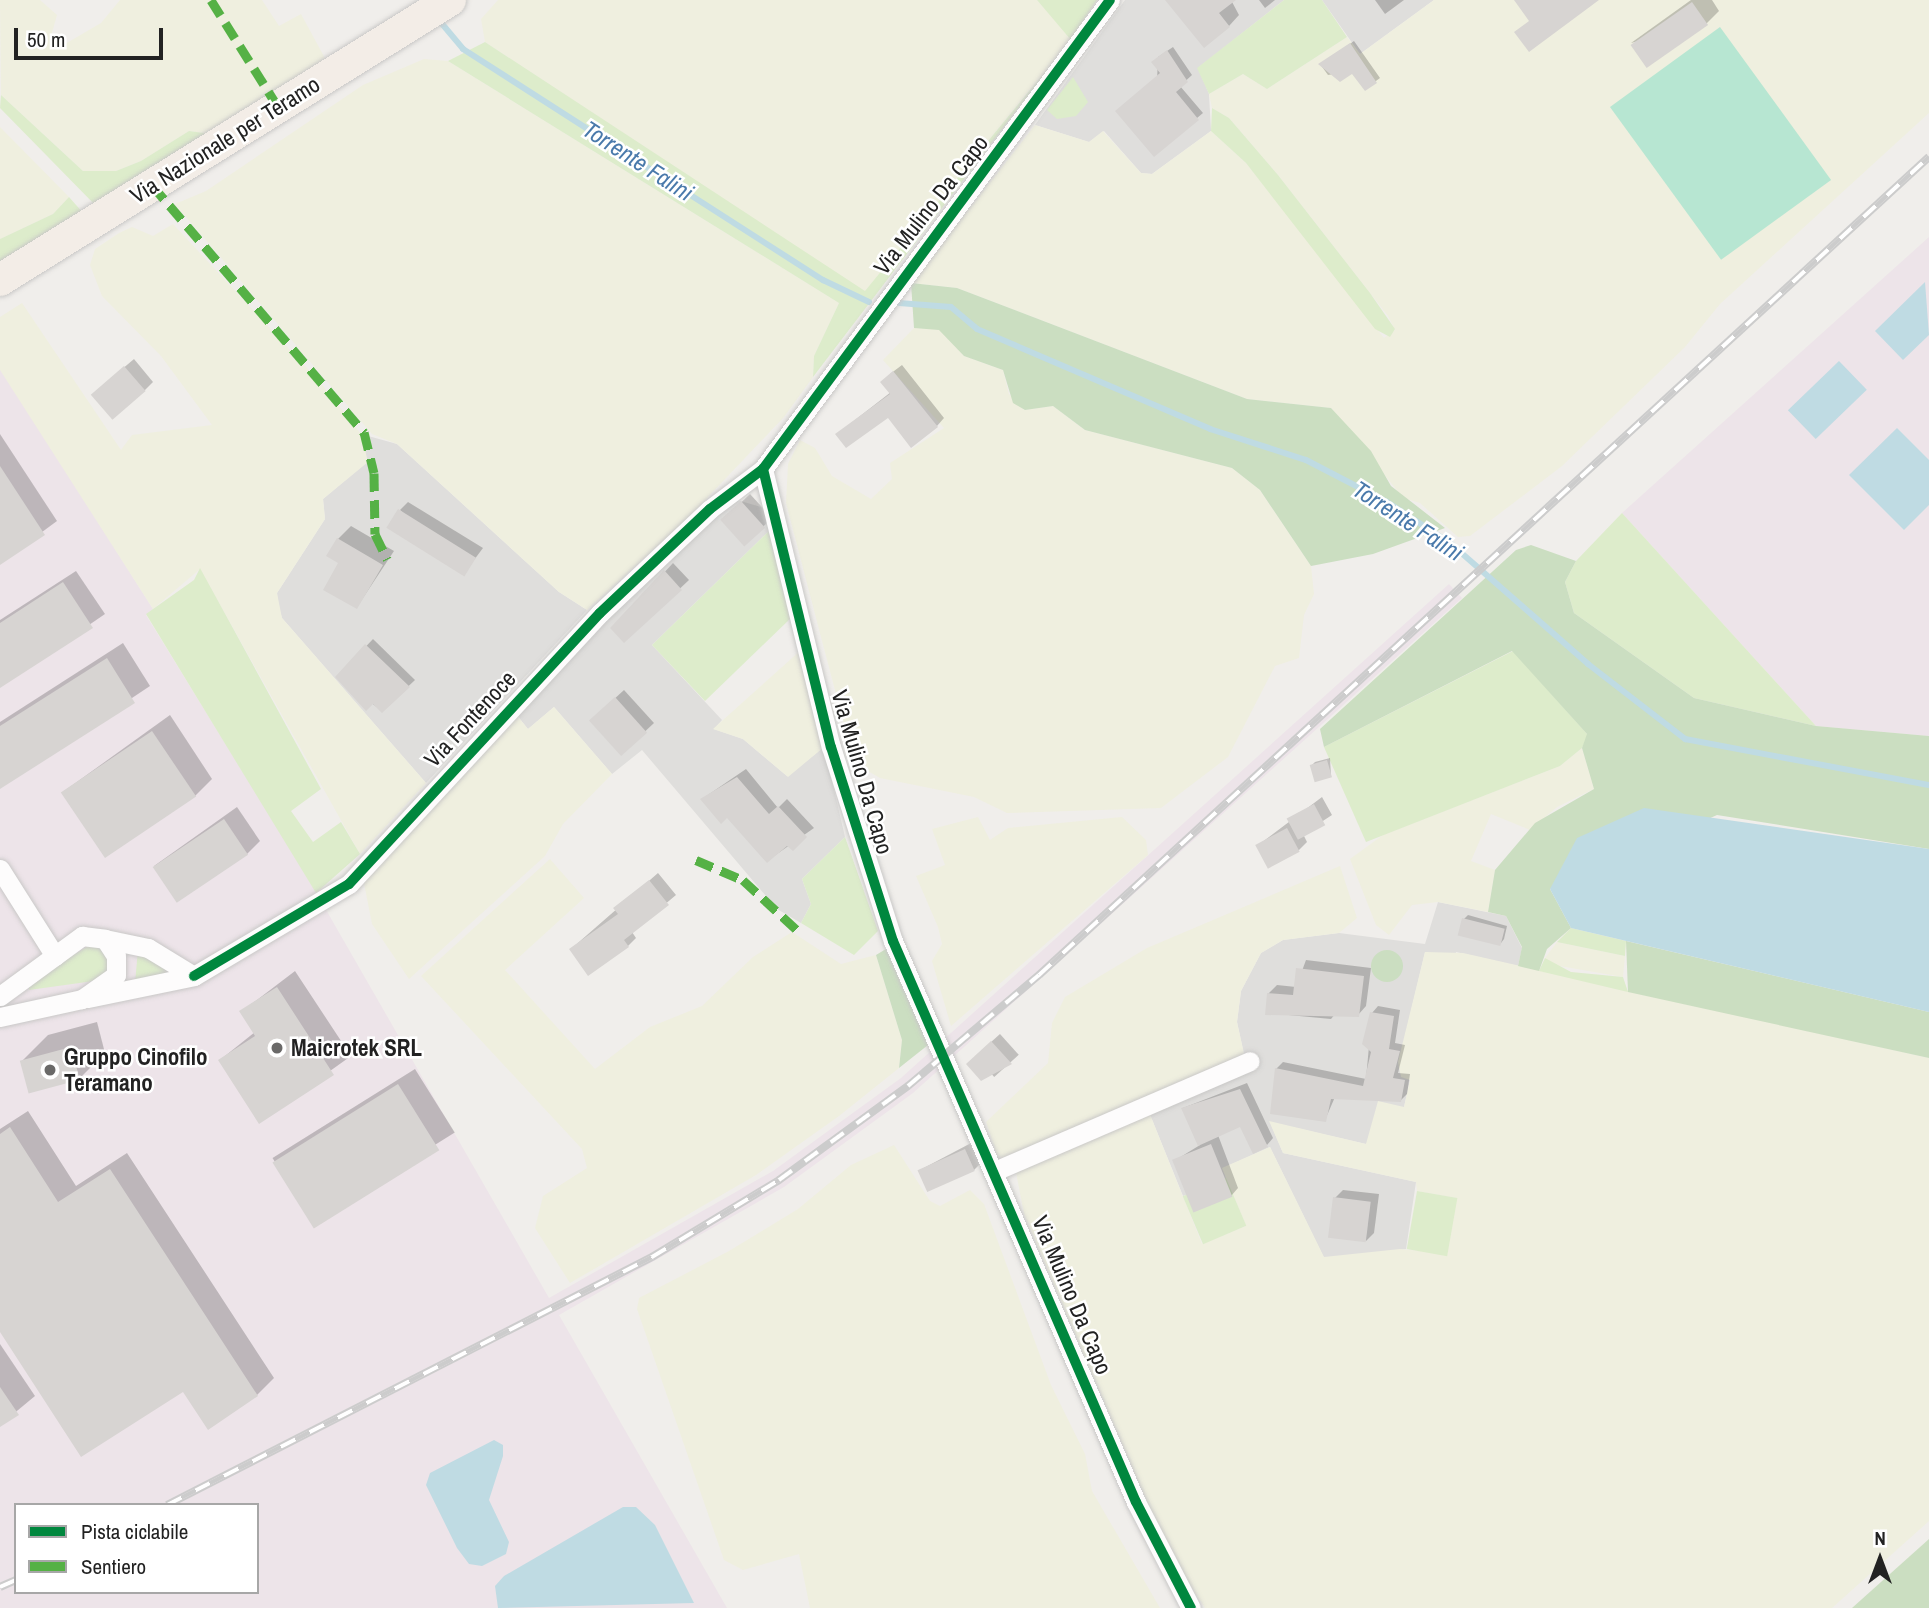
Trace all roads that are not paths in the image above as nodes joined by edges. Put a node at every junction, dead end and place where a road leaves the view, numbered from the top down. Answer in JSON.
{"nodes":[{"id":1,"x":450,"y":0,"type":"edge"},
{"id":2,"x":1110,"y":0,"type":"edge"},
{"id":3,"x":0,"y":279,"type":"edge"},
{"id":4,"x":763,"y":469,"type":"junction"},
{"id":5,"x":0,"y":869,"type":"edge"},
{"id":6,"x":105,"y":939,"type":"junction"},
{"id":7,"x":55,"y":956,"type":"junction"},
{"id":8,"x":194,"y":976,"type":"junction"},
{"id":9,"x":0,"y":996,"type":"edge"},
{"id":10,"x":82,"y":999,"type":"junction"},
{"id":11,"x":0,"y":1017,"type":"edge"},
{"id":12,"x":1250,"y":1061,"type":"dead end"},
{"id":13,"x":997,"y":1170,"type":"junction"},
{"id":14,"x":1191,"y":1608,"type":"edge"}],
"edges":[{"from":1,"to":3,"type":"main road","name":"Via Nazionale per Teramo"},
{"from":2,"to":4,"type":"street","name":"Via Mulino Da Capo"},
{"from":4,"to":8,"type":"street","name":"Via Fontenoce"},
{"from":4,"to":13,"type":"street","name":"Via Mulino Da Capo"},
{"from":5,"to":7,"type":"street"},
{"from":6,"to":7,"type":"street"},
{"from":6,"to":8,"type":"street"},
{"from":6,"to":10,"type":"street","name":"Via Fontenoce"},
{"from":7,"to":9,"type":"street"},
{"from":8,"to":10,"type":"street","name":"Via Fontenoce"},
{"from":10,"to":11,"type":"street","name":"Via Fontenoce"},
{"from":12,"to":13,"type":"street"},
{"from":13,"to":14,"type":"street","name":"Via Mulino Da Capo"}]}
